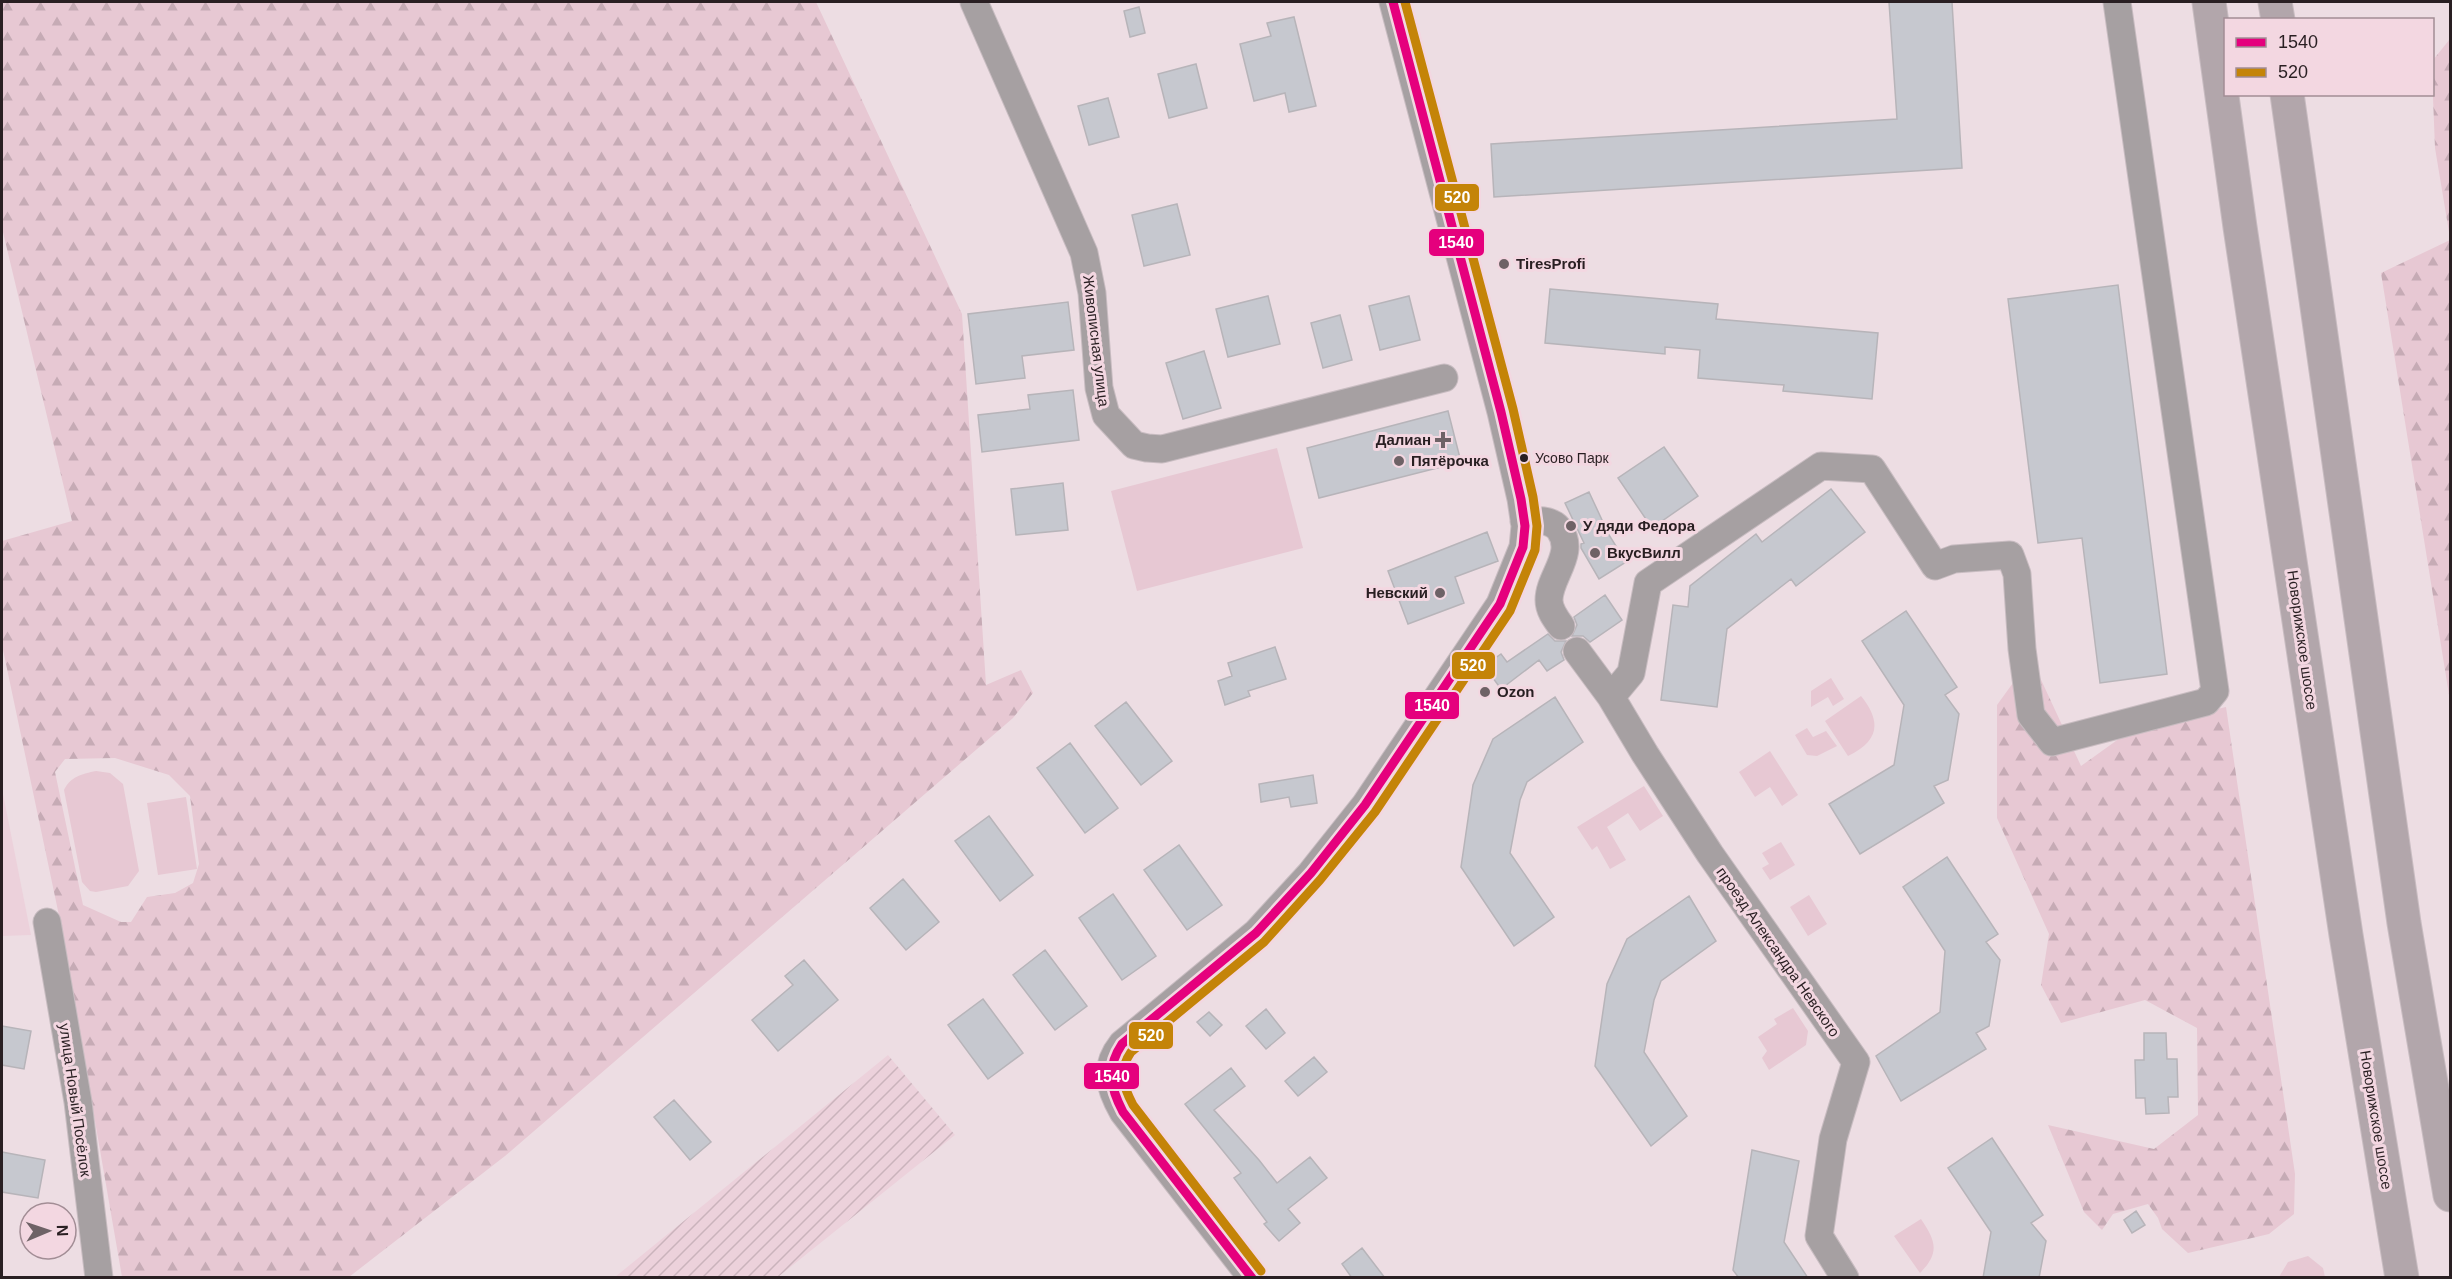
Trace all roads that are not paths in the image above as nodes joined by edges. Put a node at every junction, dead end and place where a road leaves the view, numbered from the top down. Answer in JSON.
{"nodes":[{"id":1,"x":974,"y":2,"type":"edge"},
{"id":2,"x":1393,"y":2,"type":"edge"},
{"id":3,"x":2117,"y":2,"type":"edge"},
{"id":4,"x":2209,"y":2,"type":"edge"},
{"id":5,"x":2275,"y":2,"type":"edge"},
{"id":6,"x":2278,"y":18,"type":"edge"},
{"id":7,"x":2287,"y":96,"type":"edge"},
{"id":8,"x":1444,"y":378,"type":"dead end"},
{"id":9,"x":1524,"y":521,"type":"junction"},
{"id":10,"x":1561,"y":626,"type":"dead end"},
{"id":11,"x":1577,"y":651,"type":"dead end"},
{"id":12,"x":1611,"y":697,"type":"junction"},
{"id":13,"x":47,"y":922,"type":"dead end"},
{"id":14,"x":2451,"y":1195,"type":"edge"},
{"id":15,"x":99,"y":1278,"type":"edge"},
{"id":16,"x":1252,"y":1278,"type":"edge"},
{"id":17,"x":1845,"y":1278,"type":"edge"},
{"id":18,"x":2402,"y":1278,"type":"edge"}],
"edges":[{"from":1,"to":8,"type":"street","name":"Живописная улица"},
{"from":2,"to":9,"type":"street"},
{"from":3,"to":12,"type":"street"},
{"from":4,"to":18,"type":"highway","name":"Новорижское шоссе"},
{"from":5,"to":6,"type":"highway"},
{"from":7,"to":14,"type":"highway"},
{"from":9,"to":10,"type":"street"},
{"from":9,"to":16,"type":"street"},
{"from":11,"to":12,"type":"street","name":"проезд Александра Невского"},
{"from":12,"to":17,"type":"street","name":"проезд Александра Невского"},
{"from":13,"to":15,"type":"street","name":"улица Новый Посёлок"}]}
